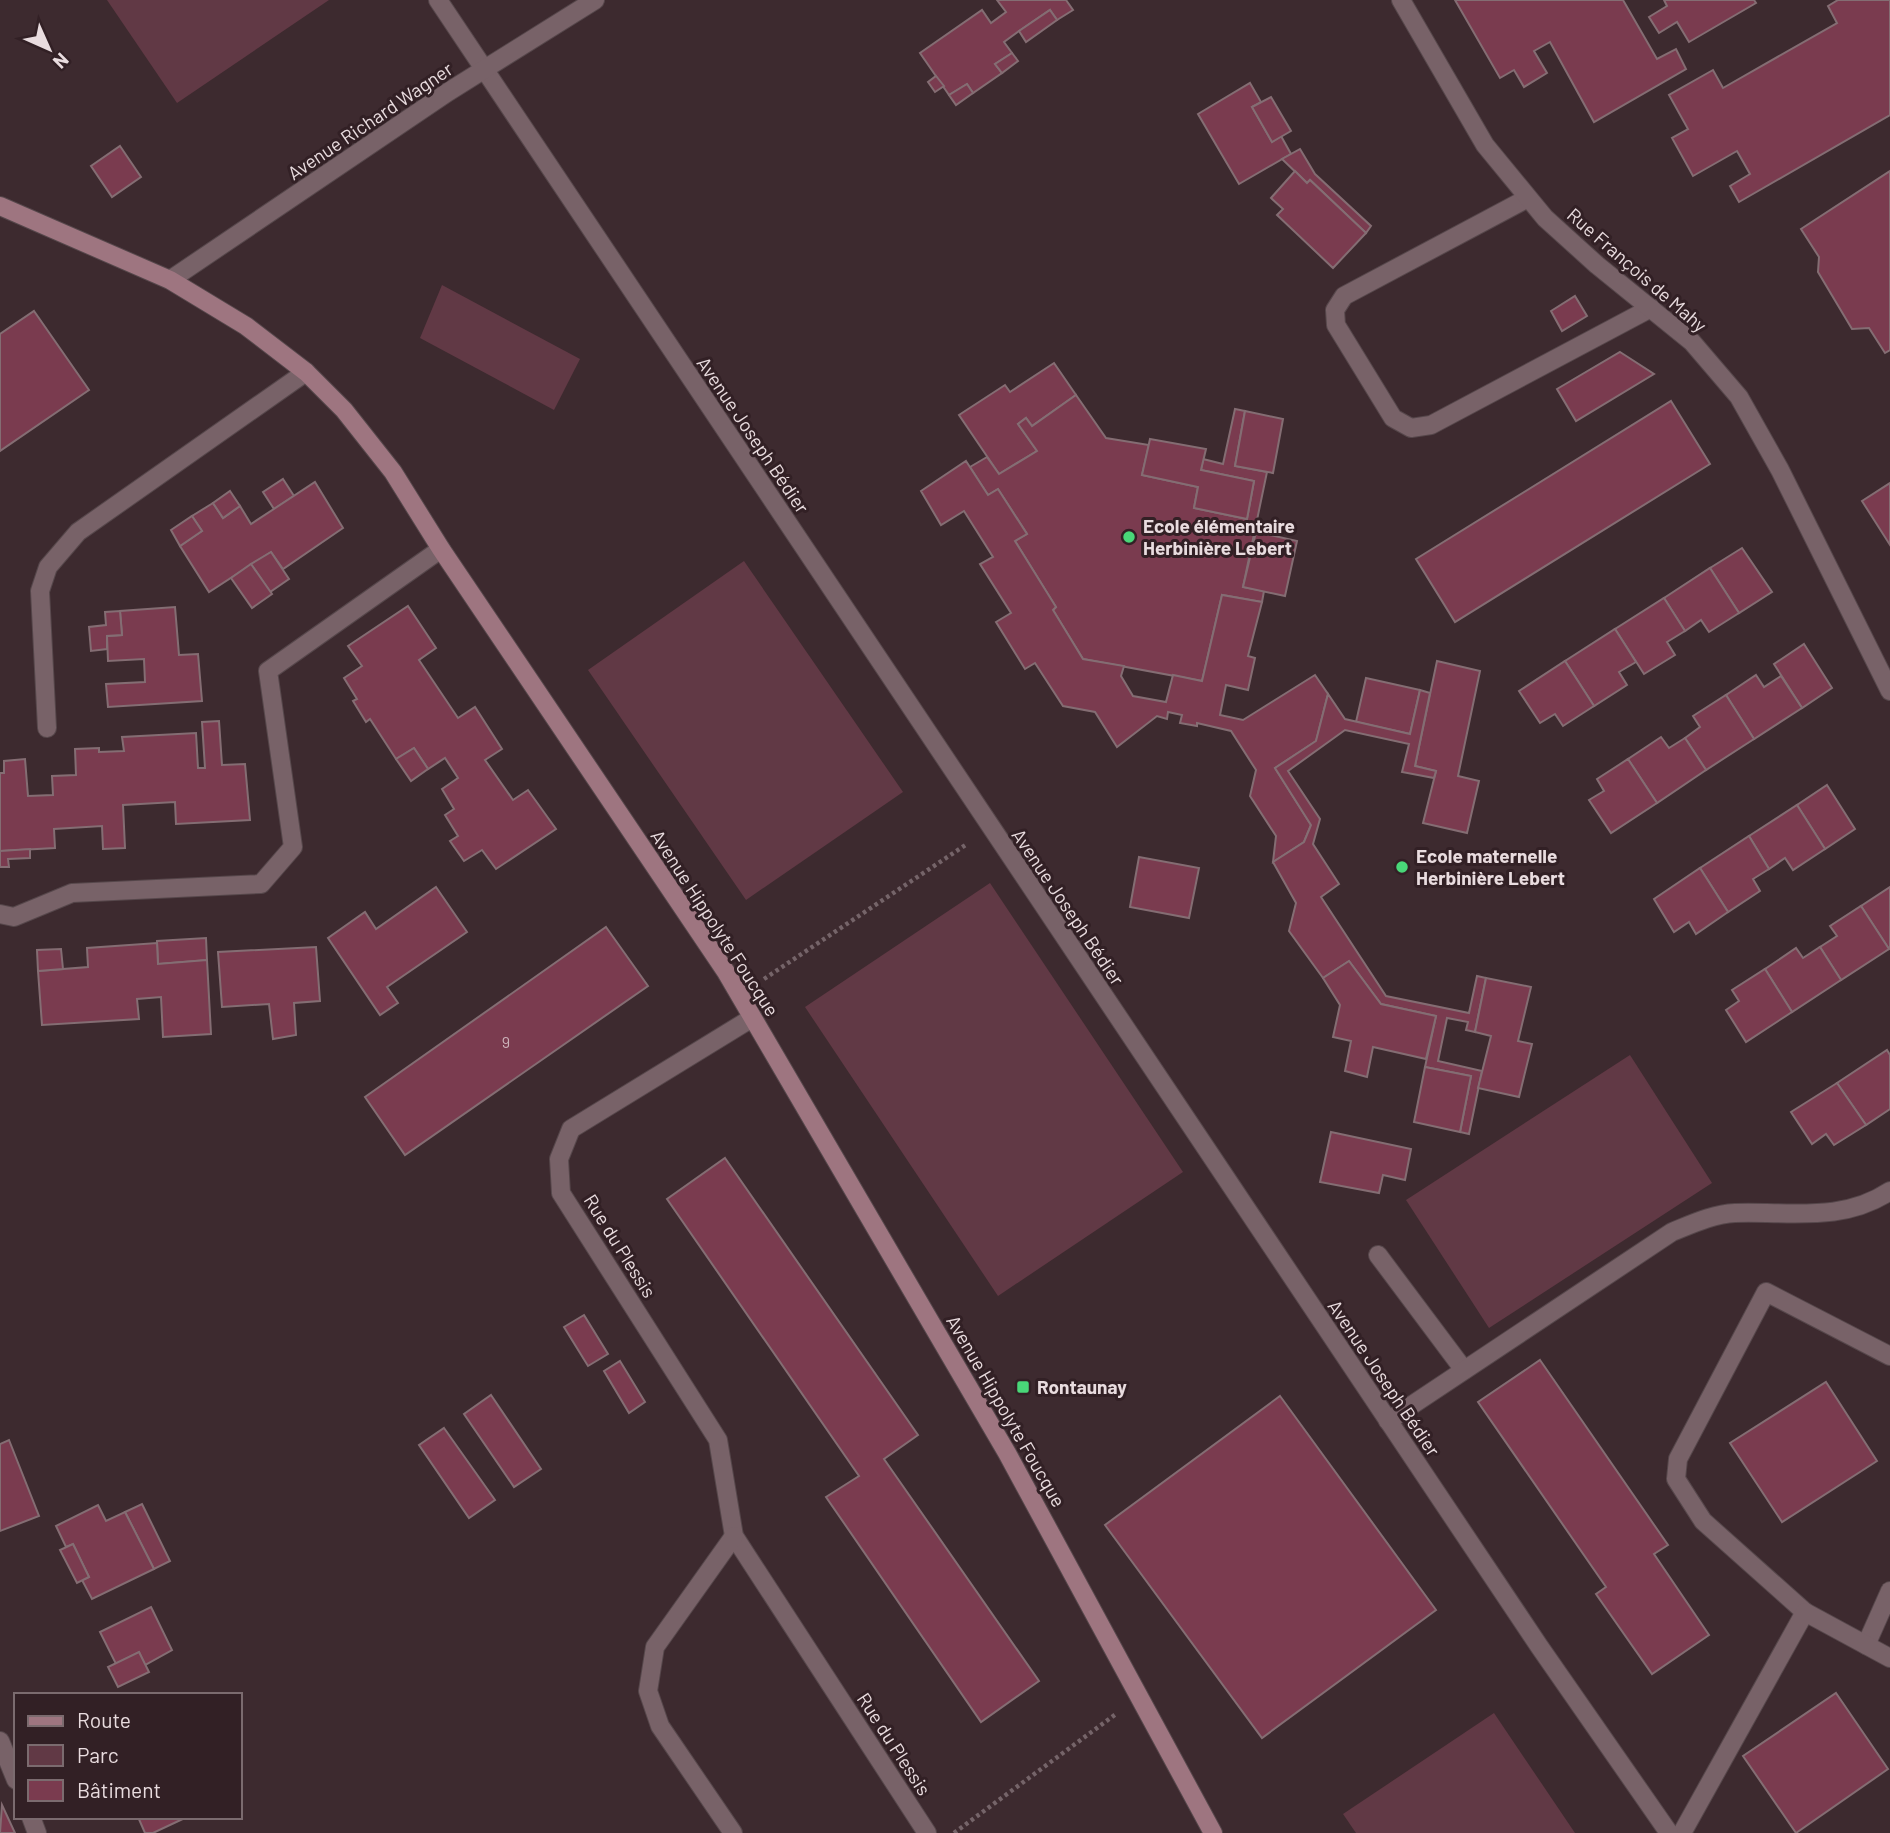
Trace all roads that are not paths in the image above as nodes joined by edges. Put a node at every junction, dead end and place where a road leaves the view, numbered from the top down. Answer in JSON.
{"nodes":[{"id":1,"x":439,"y":0,"type":"edge"},
{"id":2,"x":595,"y":0,"type":"edge"},
{"id":3,"x":1401,"y":0,"type":"edge"},
{"id":4,"x":484,"y":70,"type":"junction"},
{"id":5,"x":1528,"y":198,"type":"junction"},
{"id":6,"x":0,"y":206,"type":"edge"},
{"id":7,"x":170,"y":280,"type":"junction"},
{"id":8,"x":1651,"y":308,"type":"junction"},
{"id":9,"x":306,"y":372,"type":"junction"},
{"id":10,"x":441,"y":549,"type":"junction"},
{"id":11,"x":1890,"y":691,"type":"edge"},
{"id":12,"x":47,"y":729,"type":"dead end"},
{"id":13,"x":0,"y":914,"type":"edge"},
{"id":14,"x":752,"y":1018,"type":"junction"},
{"id":15,"x":1890,"y":1191,"type":"edge"},
{"id":16,"x":1378,"y":1255,"type":"dead end"},
{"id":17,"x":1890,"y":1356,"type":"edge"},
{"id":18,"x":1464,"y":1370,"type":"junction"},
{"id":19,"x":1388,"y":1421,"type":"junction"},
{"id":20,"x":734,"y":1536,"type":"junction"},
{"id":21,"x":1890,"y":1591,"type":"edge"},
{"id":22,"x":1805,"y":1612,"type":"junction"},
{"id":23,"x":1866,"y":1645,"type":"junction"},
{"id":24,"x":1890,"y":1658,"type":"edge"},
{"id":25,"x":0,"y":1741,"type":"edge"},
{"id":26,"x":14,"y":1775,"type":"edge"},
{"id":27,"x":733,"y":1833,"type":"edge"},
{"id":28,"x":927,"y":1833,"type":"edge"},
{"id":29,"x":1213,"y":1833,"type":"edge"},
{"id":30,"x":1669,"y":1833,"type":"edge"},
{"id":31,"x":1682,"y":1833,"type":"edge"}],
"edges":[{"from":1,"to":4,"type":"street","name":"Avenue Joseph Bédier"},
{"from":2,"to":4,"type":"street","name":"Avenue Richard Wagner"},
{"from":3,"to":5,"type":"street","name":"Rue François de Mahy"},
{"from":4,"to":7,"type":"street","name":"Avenue Richard Wagner"},
{"from":4,"to":19,"type":"street","name":"Avenue Joseph Bédier"},
{"from":5,"to":8,"type":"street","name":"Rue François de Mahy"},
{"from":5,"to":8,"type":"street"},
{"from":6,"to":7,"type":"street","name":"Avenue Hippolyte Foucque"},
{"from":7,"to":9,"type":"street","name":"Avenue Hippolyte Foucque"},
{"from":8,"to":11,"type":"street","name":"Rue François de Mahy"},
{"from":9,"to":10,"type":"street","name":"Avenue Hippolyte Foucque"},
{"from":9,"to":12,"type":"street"},
{"from":10,"to":13,"type":"street"},
{"from":10,"to":14,"type":"street","name":"Avenue Hippolyte Foucque"},
{"from":14,"to":20,"type":"street","name":"Rue du Plessis"},
{"from":14,"to":29,"type":"street","name":"Avenue Hippolyte Foucque"},
{"from":15,"to":18,"type":"street"},
{"from":16,"to":18,"type":"street"},
{"from":17,"to":22,"type":"street"},
{"from":18,"to":19,"type":"street"},
{"from":19,"to":30,"type":"street","name":"Avenue Joseph Bédier"},
{"from":20,"to":27,"type":"street"},
{"from":20,"to":28,"type":"street","name":"Rue du Plessis"},
{"from":21,"to":23,"type":"street"},
{"from":22,"to":23,"type":"street"},
{"from":22,"to":31,"type":"street"},
{"from":23,"to":24,"type":"street"},
{"from":25,"to":26,"type":"street"}]}
